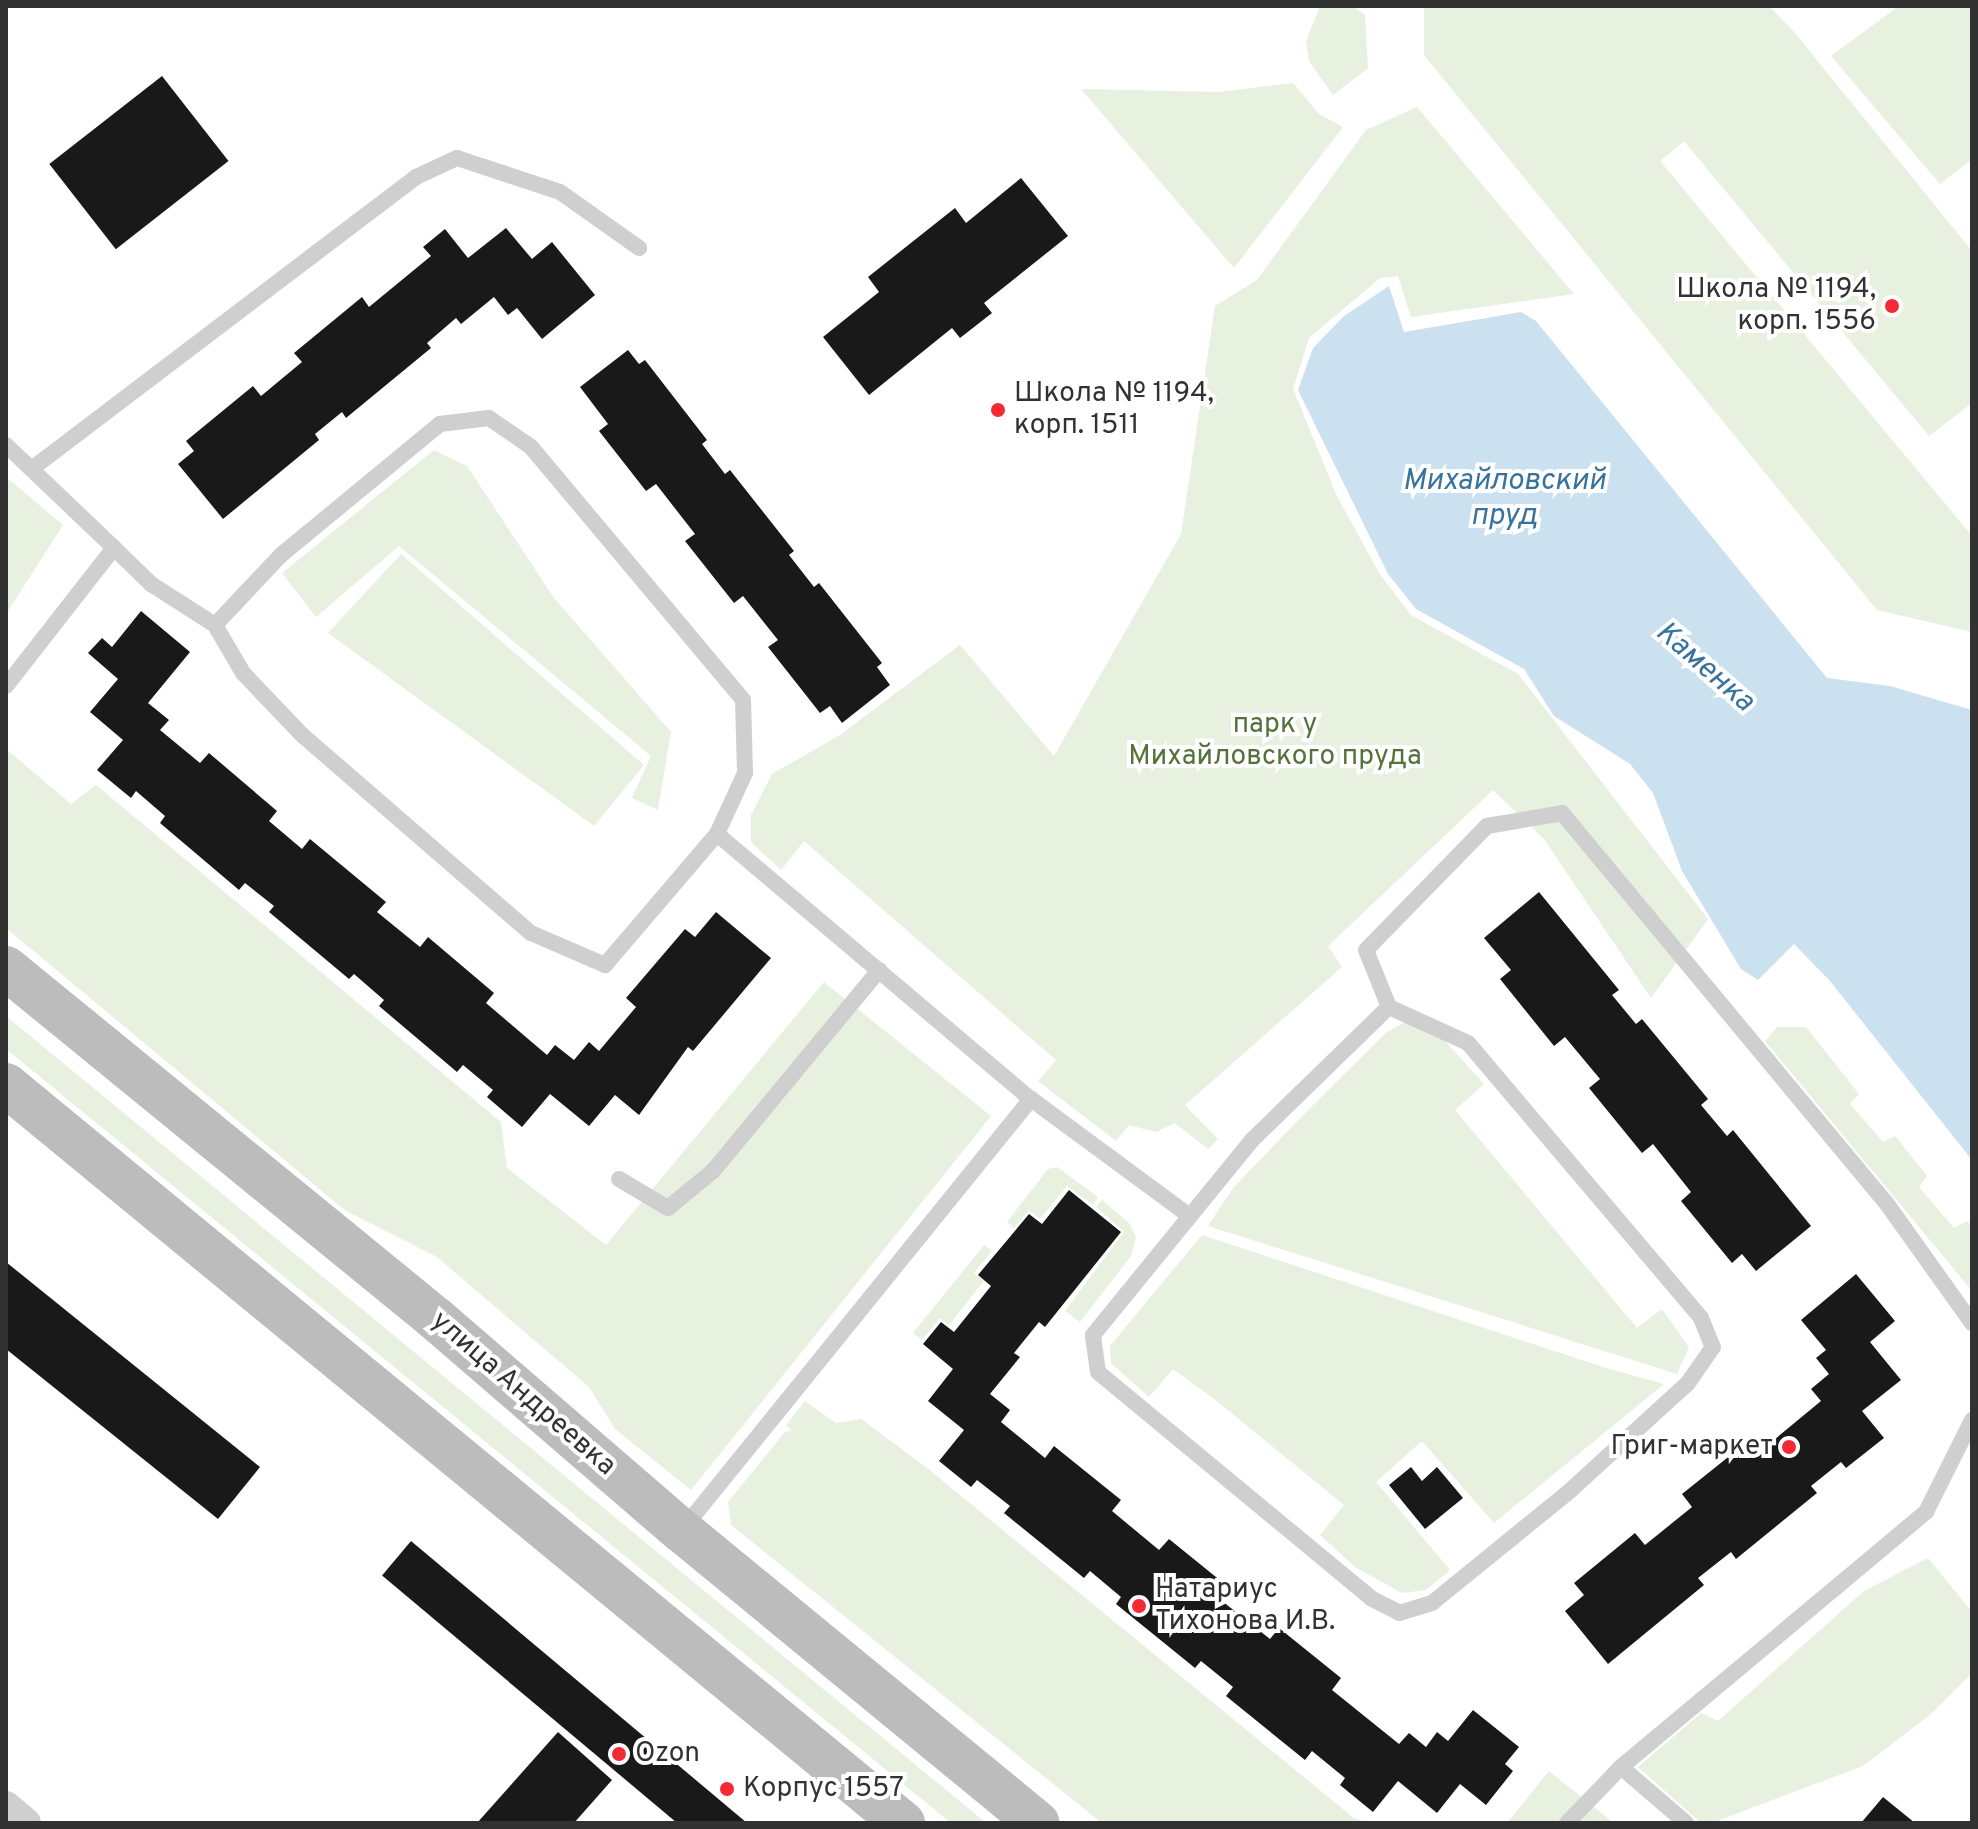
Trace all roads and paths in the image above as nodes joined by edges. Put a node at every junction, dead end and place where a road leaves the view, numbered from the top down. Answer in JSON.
{"nodes":[{"id":1,"x":639,"y":248,"type":"dead end"},
{"id":2,"x":6,"y":445,"type":"edge"},
{"id":3,"x":34,"y":467,"type":"junction"},
{"id":4,"x":114,"y":548,"type":"junction"},
{"id":5,"x":215,"y":625,"type":"junction"},
{"id":6,"x":6,"y":686,"type":"edge"},
{"id":7,"x":717,"y":834,"type":"junction"},
{"id":8,"x":6,"y":968,"type":"edge"},
{"id":9,"x":879,"y":970,"type":"junction"},
{"id":10,"x":1389,"y":1007,"type":"junction"},
{"id":11,"x":6,"y":1085,"type":"edge"},
{"id":12,"x":1031,"y":1099,"type":"junction"},
{"id":13,"x":619,"y":1179,"type":"dead end"},
{"id":14,"x":1187,"y":1214,"type":"junction"},
{"id":15,"x":1972,"y":1323,"type":"edge"},
{"id":16,"x":1972,"y":1420,"type":"edge"},
{"id":17,"x":682,"y":1531,"type":"junction"},
{"id":18,"x":1621,"y":1767,"type":"junction"},
{"id":19,"x":6,"y":1806,"type":"edge"},
{"id":20,"x":1020,"y":1815,"type":"edge"},
{"id":21,"x":26,"y":1823,"type":"edge"},
{"id":22,"x":903,"y":1823,"type":"edge"},
{"id":23,"x":1567,"y":1823,"type":"edge"},
{"id":24,"x":1686,"y":1823,"type":"edge"}],
"edges":[{"from":1,"to":3,"type":"lane"},
{"from":2,"to":3,"type":"lane"},
{"from":3,"to":4,"type":"lane"},
{"from":4,"to":5,"type":"lane"},
{"from":4,"to":6,"type":"lane"},
{"from":5,"to":7,"type":"lane"},
{"from":5,"to":7,"type":"lane"},
{"from":7,"to":9,"type":"lane"},
{"from":8,"to":17,"type":"main road","name":"улица Андреевка"},
{"from":9,"to":12,"type":"lane"},
{"from":9,"to":13,"type":"lane"},
{"from":10,"to":14,"type":"lane"},
{"from":10,"to":14,"type":"lane"},
{"from":10,"to":15,"type":"lane"},
{"from":11,"to":22,"type":"main road"},
{"from":12,"to":14,"type":"lane"},
{"from":12,"to":17,"type":"lane"},
{"from":16,"to":18,"type":"lane"},
{"from":17,"to":20,"type":"main road","name":"улица Андреевка"},
{"from":18,"to":23,"type":"lane"},
{"from":18,"to":24,"type":"lane"},
{"from":19,"to":21,"type":"street"}]}
